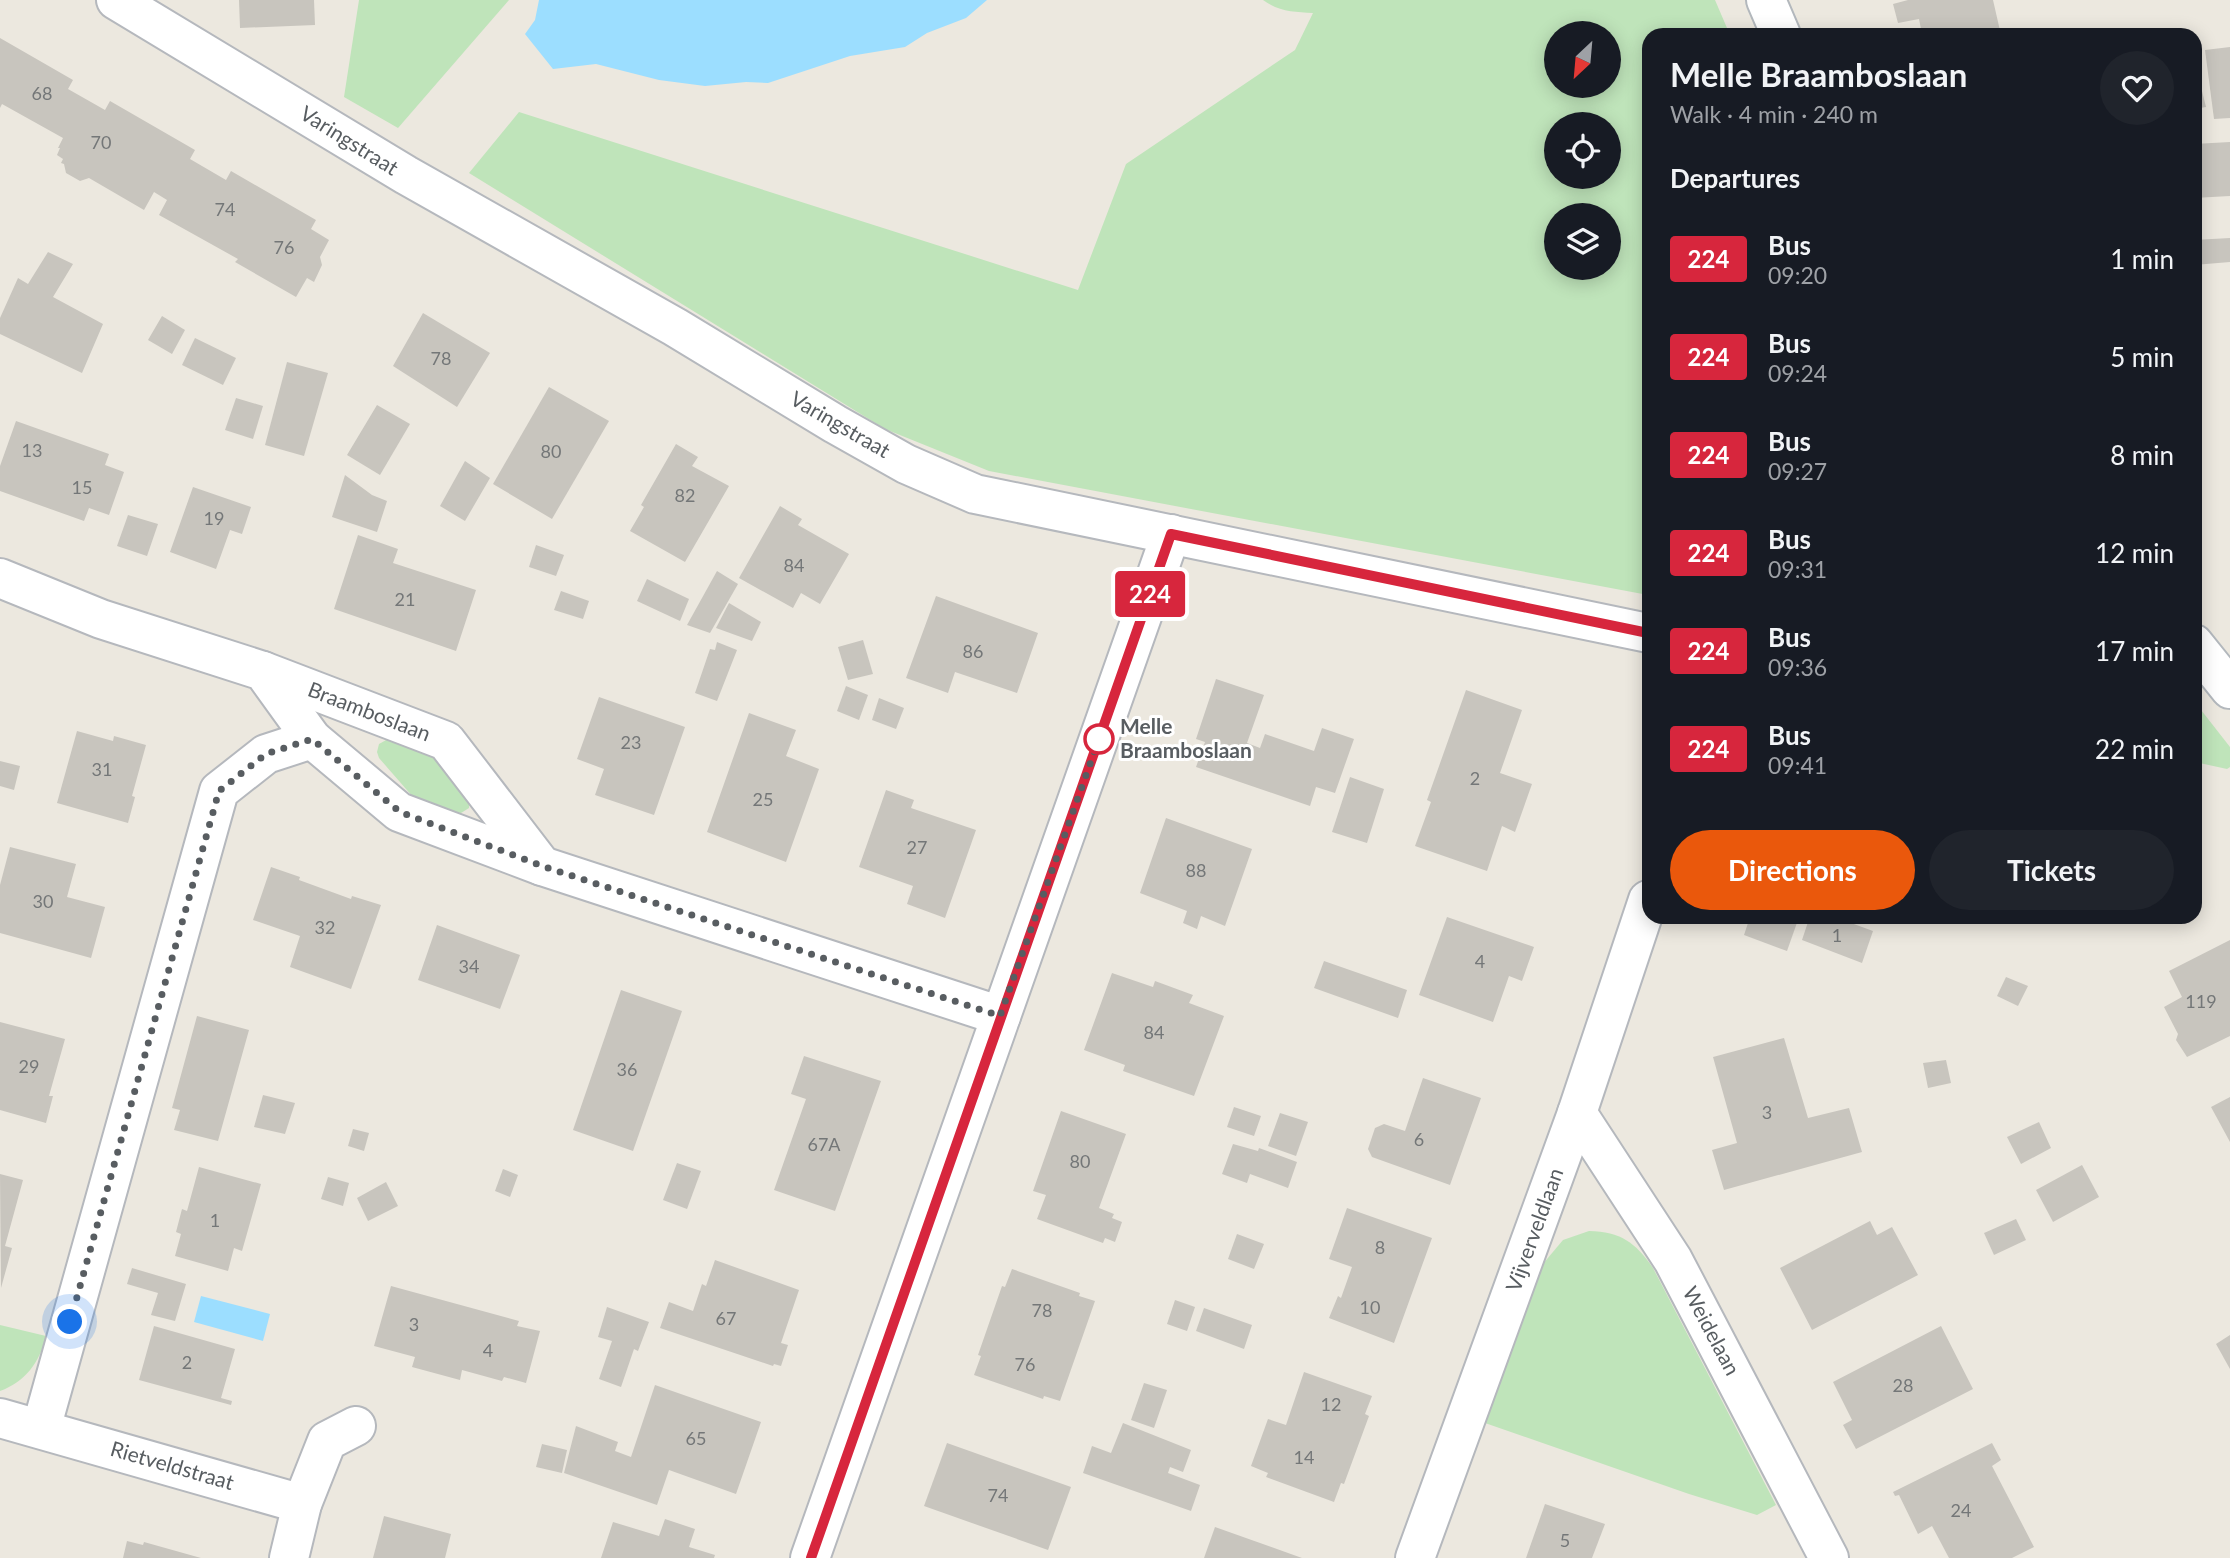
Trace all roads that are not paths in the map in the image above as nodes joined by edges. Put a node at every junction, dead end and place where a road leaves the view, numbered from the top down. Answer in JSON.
{"nodes":[{"id":1,"x":116,"y":0,"type":"edge"},
{"id":2,"x":1766,"y":0,"type":"edge"},
{"id":3,"x":1778,"y":28,"type":"edge"},
{"id":4,"x":1171,"y":534,"type":"junction"},
{"id":5,"x":0,"y":578,"type":"edge"},
{"id":6,"x":1642,"y":632,"type":"edge"},
{"id":7,"x":2202,"y":654,"type":"edge"},
{"id":8,"x":263,"y":671,"type":"junction"},
{"id":9,"x":2230,"y":688,"type":"edge"},
{"id":10,"x":312,"y":739,"type":"junction"},
{"id":11,"x":542,"y":866,"type":"junction"},
{"id":12,"x":1642,"y":918,"type":"edge"},
{"id":13,"x":1000,"y":1016,"type":"junction"},
{"id":14,"x":1577,"y":1113,"type":"junction"},
{"id":15,"x":0,"y":1418,"type":"edge"},
{"id":16,"x":356,"y":1426,"type":"dead end"},
{"id":17,"x":41,"y":1429,"type":"junction"},
{"id":18,"x":302,"y":1504,"type":"junction"},
{"id":19,"x":289,"y":1558,"type":"edge"},
{"id":20,"x":810,"y":1558,"type":"edge"},
{"id":21,"x":1415,"y":1558,"type":"edge"},
{"id":22,"x":1829,"y":1558,"type":"edge"}],
"edges":[{"from":1,"to":4,"type":"street","name":"Varingstraat"},
{"from":2,"to":3,"type":"street"},
{"from":4,"to":6,"type":"street","name":"Varingstraat"},
{"from":4,"to":13,"type":"street"},
{"from":5,"to":8,"type":"street","name":"Braamboslaan"},
{"from":7,"to":9,"type":"street"},
{"from":8,"to":10,"type":"street","name":"Braamboslaan"},
{"from":8,"to":11,"type":"street","name":"Braamboslaan"},
{"from":10,"to":11,"type":"street","name":"Braamboslaan"},
{"from":10,"to":17,"type":"street"},
{"from":11,"to":13,"type":"street","name":"Braamboslaan"},
{"from":12,"to":14,"type":"street","name":"Vijverveldlaan"},
{"from":13,"to":20,"type":"street"},
{"from":14,"to":21,"type":"street","name":"Vijverveldlaan"},
{"from":14,"to":22,"type":"street","name":"Weidelaan"},
{"from":15,"to":17,"type":"street","name":"Rietveldstraat"},
{"from":16,"to":18,"type":"street"},
{"from":17,"to":18,"type":"street","name":"Rietveldstraat"},
{"from":18,"to":19,"type":"street"}]}
